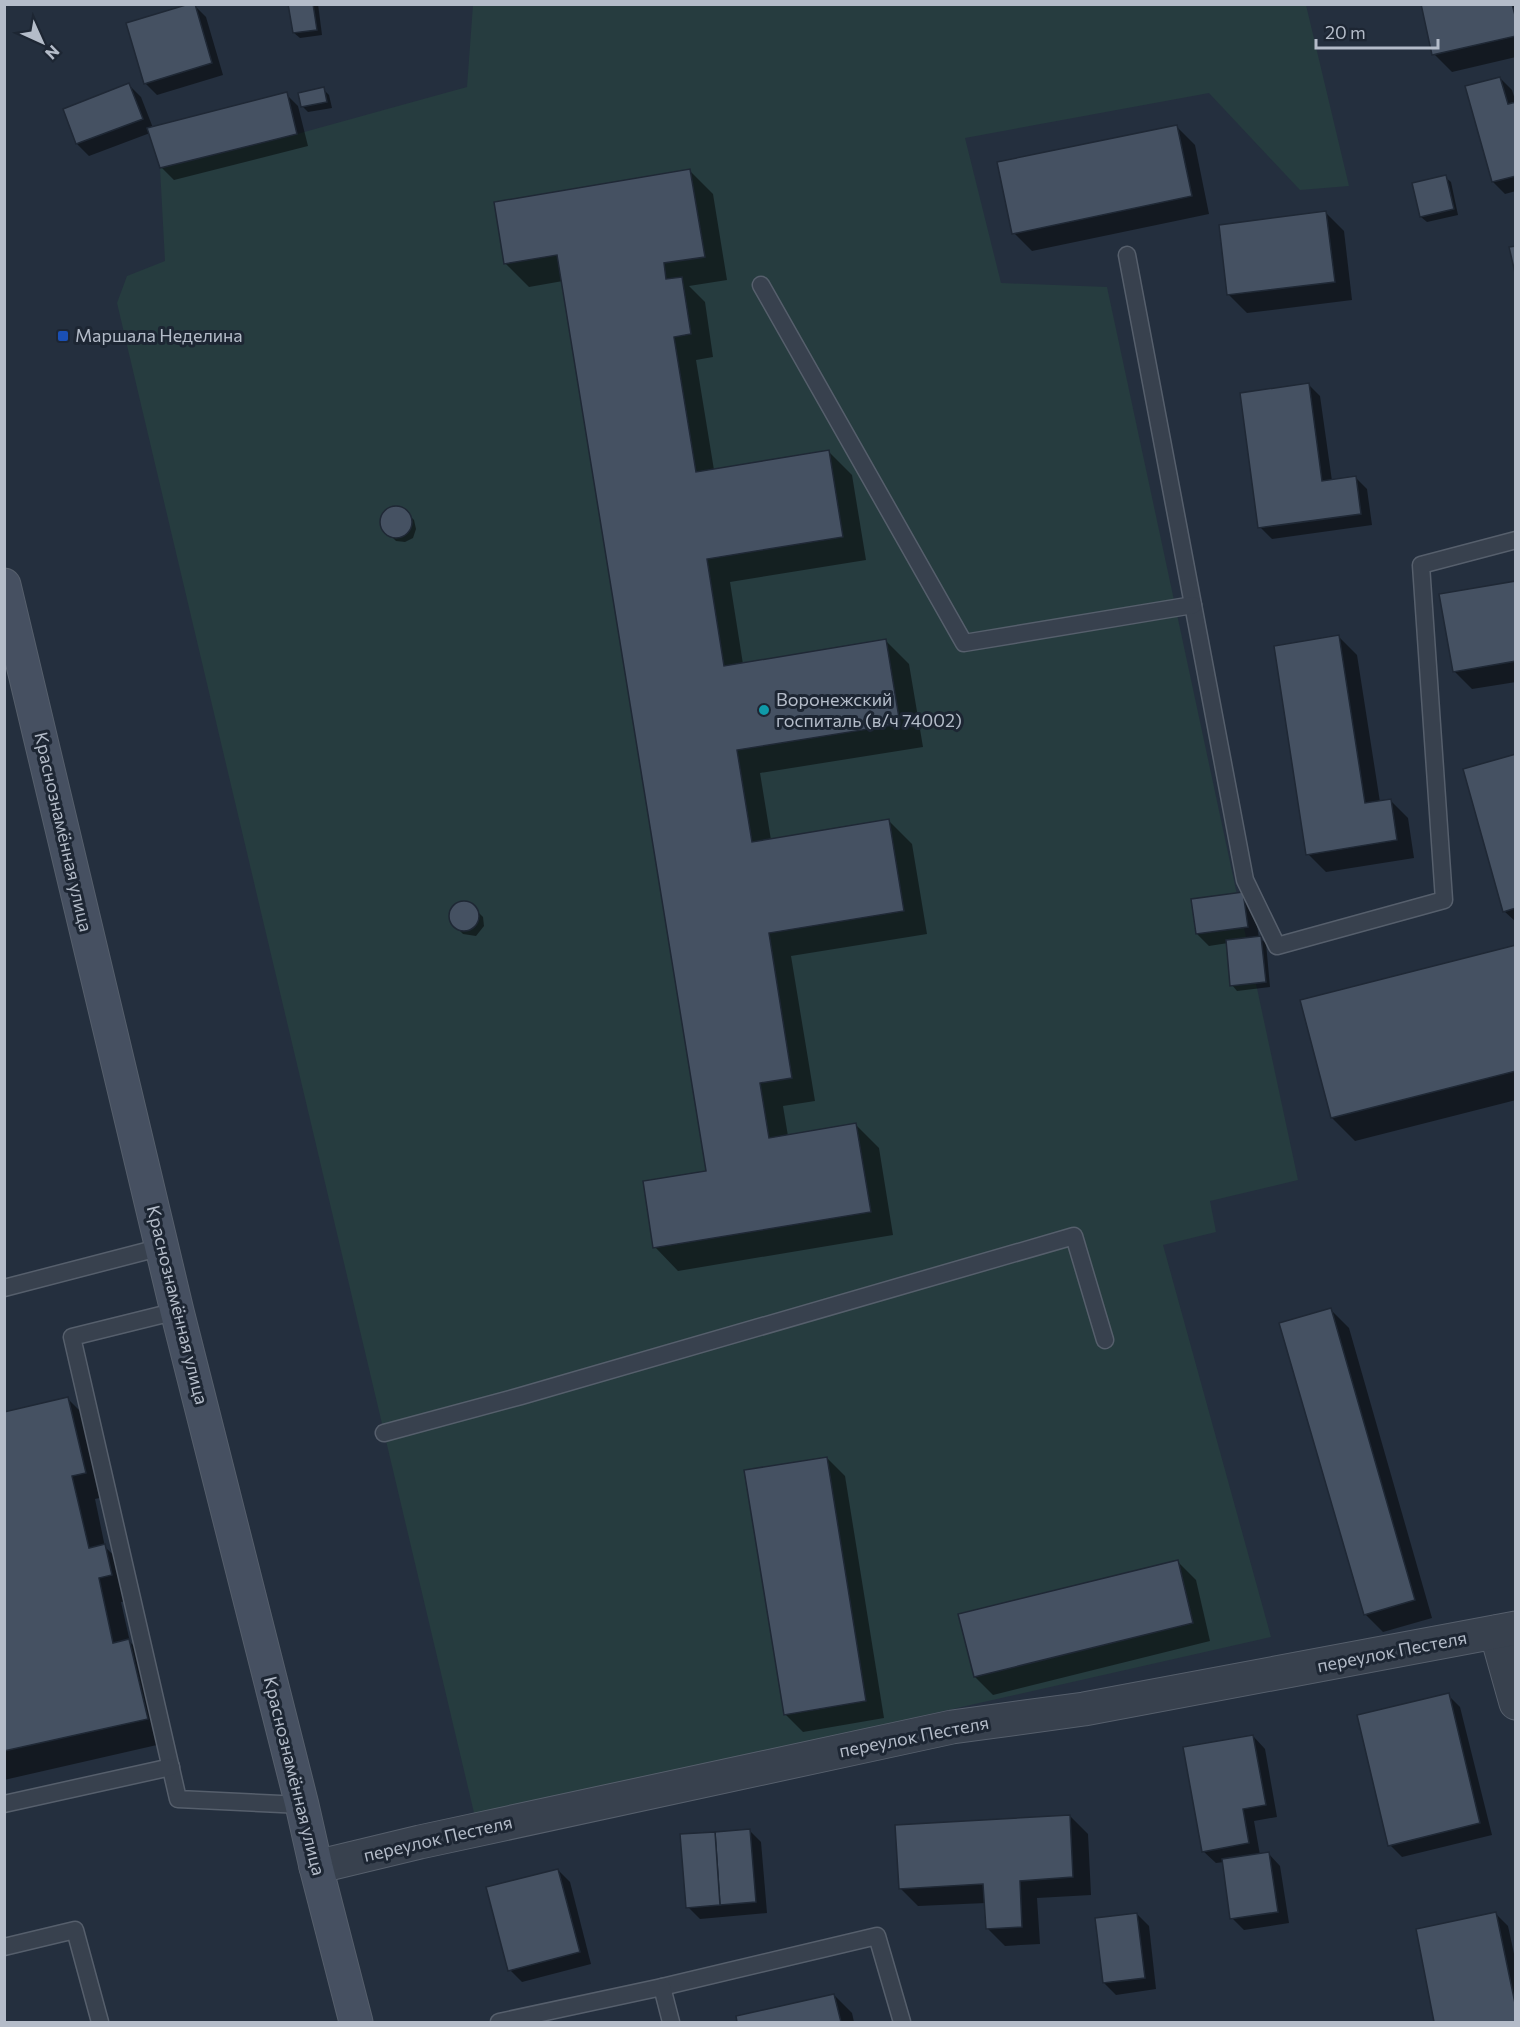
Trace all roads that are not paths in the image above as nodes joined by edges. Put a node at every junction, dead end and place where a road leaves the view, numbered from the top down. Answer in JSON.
{"nodes":[{"id":1,"x":1127,"y":255,"type":"dead end"},
{"id":2,"x":761,"y":285,"type":"dead end"},
{"id":3,"x":1515,"y":540,"type":"edge"},
{"id":4,"x":4,"y":585,"type":"edge"},
{"id":5,"x":1193,"y":605,"type":"junction"},
{"id":6,"x":162,"y":1247,"type":"junction"},
{"id":7,"x":4,"y":1288,"type":"edge"},
{"id":8,"x":177,"y":1311,"type":"junction"},
{"id":9,"x":1105,"y":1340,"type":"dead end"},
{"id":10,"x":384,"y":1433,"type":"dead end"},
{"id":11,"x":1506,"y":1630,"type":"edge"},
{"id":12,"x":1515,"y":1703,"type":"edge"},
{"id":13,"x":171,"y":1767,"type":"junction"},
{"id":14,"x":4,"y":1804,"type":"edge"},
{"id":15,"x":302,"y":1804,"type":"junction"},
{"id":16,"x":316,"y":1867,"type":"junction"},
{"id":17,"x":4,"y":1947,"type":"edge"},
{"id":18,"x":662,"y":1987,"type":"junction"},
{"id":19,"x":100,"y":2022,"type":"edge"},
{"id":20,"x":357,"y":2022,"type":"edge"},
{"id":21,"x":499,"y":2022,"type":"edge"},
{"id":22,"x":671,"y":2022,"type":"edge"},
{"id":23,"x":902,"y":2022,"type":"edge"}],
"edges":[{"from":1,"to":5,"type":"lane"},
{"from":2,"to":5,"type":"lane"},
{"from":3,"to":5,"type":"lane"},
{"from":4,"to":6,"type":"street","name":"Краснознамённая улица"},
{"from":6,"to":7,"type":"lane"},
{"from":6,"to":8,"type":"street","name":"Краснознамённая улица"},
{"from":8,"to":13,"type":"lane"},
{"from":8,"to":15,"type":"street","name":"Краснознамённая улица"},
{"from":9,"to":10,"type":"lane"},
{"from":11,"to":12,"type":"street"},
{"from":11,"to":16,"type":"street","name":"переулок Пестеля"},
{"from":13,"to":14,"type":"lane"},
{"from":13,"to":15,"type":"lane"},
{"from":15,"to":16,"type":"street","name":"Краснознамённая улица"},
{"from":16,"to":20,"type":"street","name":"Краснознамённая улица"},
{"from":17,"to":19,"type":"lane"},
{"from":18,"to":21,"type":"lane"},
{"from":18,"to":22,"type":"lane"},
{"from":18,"to":23,"type":"lane"}]}
